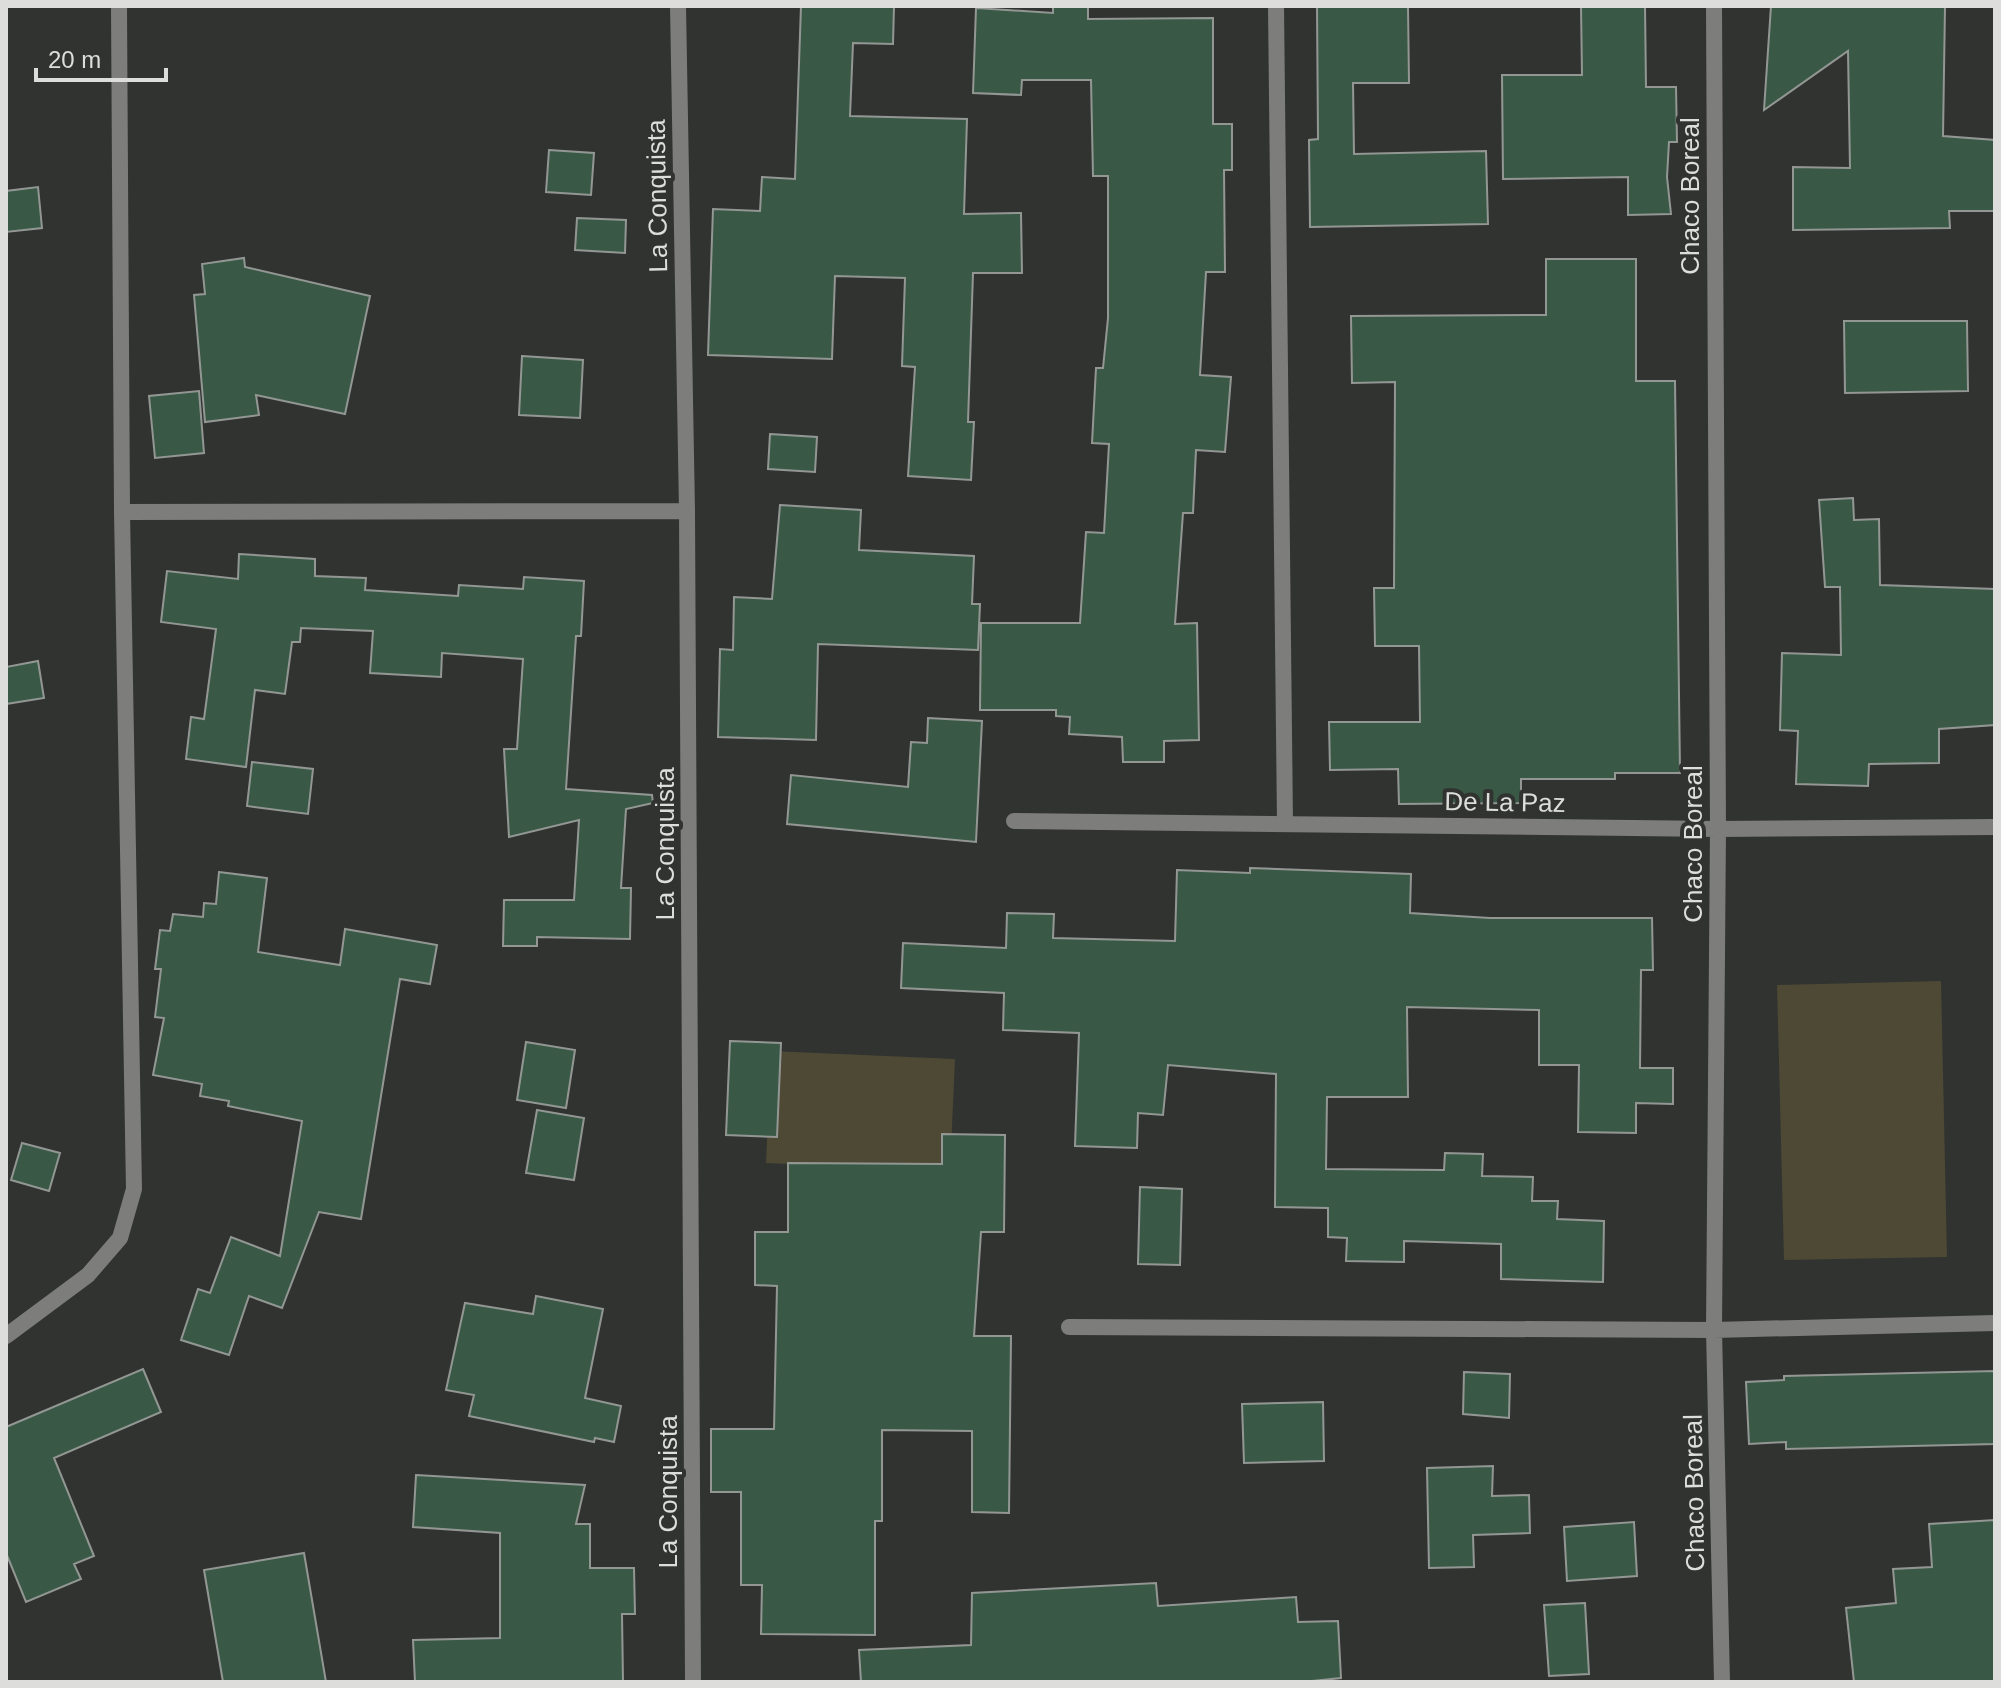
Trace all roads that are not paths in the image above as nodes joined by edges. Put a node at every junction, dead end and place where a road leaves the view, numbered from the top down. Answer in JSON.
{"nodes":[{"id":1,"x":119,"y":6,"type":"edge"},
{"id":2,"x":678,"y":6,"type":"edge"},
{"id":3,"x":1276,"y":6,"type":"edge"},
{"id":4,"x":1714,"y":6,"type":"edge"},
{"id":5,"x":687,"y":511,"type":"junction"},
{"id":6,"x":122,"y":512,"type":"junction"},
{"id":7,"x":1014,"y":821,"type":"dead end"},
{"id":8,"x":1285,"y":823,"type":"junction"},
{"id":9,"x":1995,"y":827,"type":"edge"},
{"id":10,"x":1718,"y":829,"type":"junction"},
{"id":11,"x":1995,"y":1323,"type":"edge"},
{"id":12,"x":1069,"y":1327,"type":"dead end"},
{"id":13,"x":1714,"y":1330,"type":"junction"},
{"id":14,"x":6,"y":1336,"type":"edge"},
{"id":15,"x":693,"y":1682,"type":"edge"},
{"id":16,"x":1722,"y":1682,"type":"edge"}],
"edges":[{"from":1,"to":6,"type":"street"},
{"from":2,"to":5,"type":"street","name":"La Conquista"},
{"from":3,"to":8,"type":"street"},
{"from":4,"to":10,"type":"street","name":"Chaco Boreal"},
{"from":5,"to":6,"type":"street"},
{"from":5,"to":15,"type":"street","name":"La Conquista"},
{"from":6,"to":14,"type":"street"},
{"from":7,"to":8,"type":"street","name":"De La Paz"},
{"from":8,"to":10,"type":"street","name":"De La Paz"},
{"from":9,"to":10,"type":"street","name":"De La Paz"},
{"from":10,"to":13,"type":"street","name":"Chaco Boreal"},
{"from":11,"to":13,"type":"street"},
{"from":12,"to":13,"type":"street"},
{"from":13,"to":16,"type":"street","name":"Chaco Boreal"}]}
